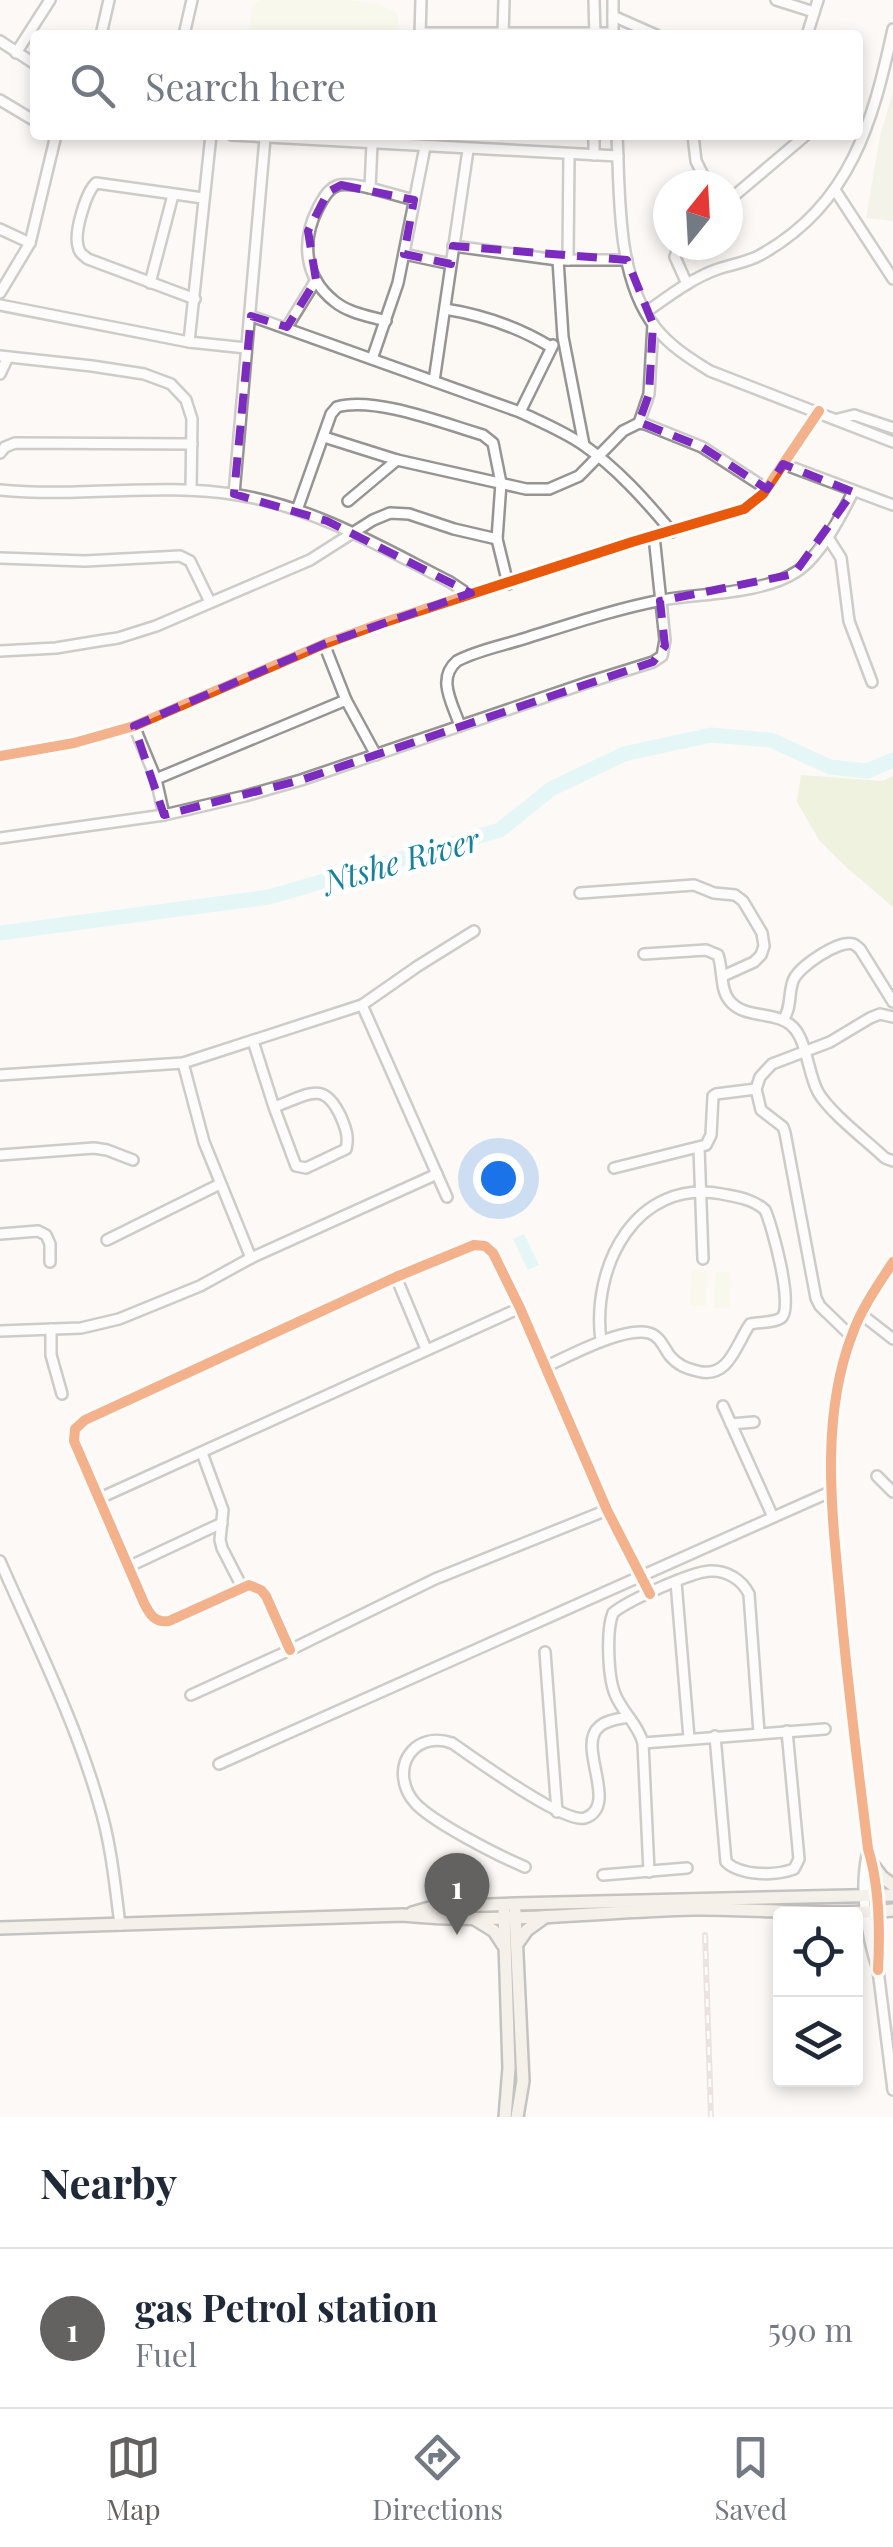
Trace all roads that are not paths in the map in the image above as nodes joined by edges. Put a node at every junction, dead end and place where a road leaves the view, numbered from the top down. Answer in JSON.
{"nodes":[{"id":1,"x":50,"y":0,"type":"edge"},
{"id":2,"x":109,"y":0,"type":"edge"},
{"id":3,"x":192,"y":0,"type":"edge"},
{"id":4,"x":421,"y":0,"type":"edge"},
{"id":5,"x":504,"y":0,"type":"edge"},
{"id":6,"x":594,"y":0,"type":"edge"},
{"id":7,"x":613,"y":0,"type":"edge"},
{"id":8,"x":776,"y":0,"type":"edge"},
{"id":9,"x":818,"y":0,"type":"edge"},
{"id":10,"x":814,"y":12,"type":"junction"},
{"id":11,"x":613,"y":16,"type":"junction"},
{"id":12,"x":893,"y":29,"type":"edge"},
{"id":13,"x":31,"y":30,"type":"edge"},
{"id":14,"x":101,"y":30,"type":"edge"},
{"id":15,"x":185,"y":30,"type":"edge"},
{"id":16,"x":420,"y":30,"type":"edge"},
{"id":17,"x":503,"y":30,"type":"edge"},
{"id":18,"x":595,"y":30,"type":"edge"},
{"id":19,"x":613,"y":30,"type":"edge"},
{"id":20,"x":645,"y":30,"type":"edge"},
{"id":21,"x":809,"y":30,"type":"edge"},
{"id":22,"x":30,"y":31,"type":"edge"},
{"id":23,"x":0,"y":41,"type":"edge"},
{"id":24,"x":16,"y":53,"type":"junction"},
{"id":25,"x":30,"y":61,"type":"edge"},
{"id":26,"x":0,"y":103,"type":"edge"},
{"id":27,"x":863,"y":107,"type":"edge"},
{"id":28,"x":873,"y":110,"type":"junction"},
{"id":29,"x":30,"y":119,"type":"edge"},
{"id":30,"x":863,"y":135,"type":"edge"},
{"id":31,"x":55,"y":140,"type":"edge"},
{"id":32,"x":210,"y":140,"type":"edge"},
{"id":33,"x":265,"y":140,"type":"edge"},
{"id":34,"x":301,"y":140,"type":"edge"},
{"id":35,"x":419,"y":140,"type":"edge"},
{"id":36,"x":505,"y":140,"type":"edge"},
{"id":37,"x":594,"y":140,"type":"edge"},
{"id":38,"x":617,"y":140,"type":"edge"},
{"id":39,"x":694,"y":140,"type":"edge"},
{"id":40,"x":800,"y":140,"type":"edge"},
{"id":41,"x":861,"y":140,"type":"edge"},
{"id":42,"x":372,"y":144,"type":"junction"},
{"id":43,"x":421,"y":147,"type":"junction"},
{"id":44,"x":468,"y":150,"type":"junction"},
{"id":45,"x":505,"y":151,"type":"junction"},
{"id":46,"x":569,"y":154,"type":"junction"},
{"id":47,"x":594,"y":155,"type":"junction"},
{"id":48,"x":618,"y":156,"type":"junction"},
{"id":49,"x":700,"y":170,"type":"edge"},
{"id":50,"x":370,"y":188,"type":"junction"},
{"id":51,"x":743,"y":188,"type":"edge"},
{"id":52,"x":835,"y":190,"type":"junction"},
{"id":53,"x":173,"y":195,"type":"junction"},
{"id":54,"x":203,"y":198,"type":"junction"},
{"id":55,"x":414,"y":200,"type":"junction"},
{"id":56,"x":0,"y":229,"type":"edge"},
{"id":57,"x":30,"y":243,"type":"junction"},
{"id":58,"x":454,"y":246,"type":"junction"},
{"id":59,"x":404,"y":254,"type":"junction"},
{"id":60,"x":563,"y":260,"type":"junction"},
{"id":61,"x":627,"y":260,"type":"junction"},
{"id":62,"x":677,"y":260,"type":"edge"},
{"id":63,"x":452,"y":264,"type":"junction"},
{"id":64,"x":893,"y":279,"type":"edge"},
{"id":65,"x":316,"y":280,"type":"junction"},
{"id":66,"x":150,"y":283,"type":"junction"},
{"id":67,"x":687,"y":284,"type":"junction"},
{"id":68,"x":0,"y":293,"type":"edge"},
{"id":69,"x":195,"y":300,"type":"junction"},
{"id":70,"x":0,"y":305,"type":"edge"},
{"id":71,"x":445,"y":309,"type":"junction"},
{"id":72,"x":646,"y":312,"type":"junction"},
{"id":73,"x":251,"y":316,"type":"junction"},
{"id":74,"x":386,"y":322,"type":"junction"},
{"id":75,"x":652,"y":324,"type":"junction"},
{"id":76,"x":287,"y":327,"type":"junction"},
{"id":77,"x":563,"y":336,"type":"junction"},
{"id":78,"x":189,"y":342,"type":"junction"},
{"id":79,"x":551,"y":346,"type":"junction"},
{"id":80,"x":246,"y":348,"type":"junction"},
{"id":81,"x":4,"y":356,"type":"edge"},
{"id":82,"x":372,"y":359,"type":"junction"},
{"id":83,"x":0,"y":374,"type":"edge"},
{"id":84,"x":434,"y":381,"type":"junction"},
{"id":85,"x":819,"y":411,"type":"junction"},
{"id":86,"x":520,"y":412,"type":"junction"},
{"id":87,"x":838,"y":418,"type":"junction"},
{"id":88,"x":639,"y":423,"type":"junction"},
{"id":89,"x":893,"y":428,"type":"edge"},
{"id":90,"x":324,"y":437,"type":"junction"},
{"id":91,"x":893,"y":442,"type":"edge"},
{"id":92,"x":192,"y":444,"type":"junction"},
{"id":93,"x":584,"y":446,"type":"junction"},
{"id":94,"x":0,"y":453,"type":"edge"},
{"id":95,"x":599,"y":458,"type":"junction"},
{"id":96,"x":397,"y":460,"type":"junction"},
{"id":97,"x":784,"y":464,"type":"junction"},
{"id":98,"x":500,"y":483,"type":"junction"},
{"id":99,"x":767,"y":489,"type":"junction"},
{"id":100,"x":0,"y":490,"type":"edge"},
{"id":101,"x":191,"y":490,"type":"junction"},
{"id":102,"x":853,"y":492,"type":"junction"},
{"id":103,"x":234,"y":494,"type":"junction"},
{"id":104,"x":348,"y":501,"type":"dead end"},
{"id":105,"x":893,"y":505,"type":"edge"},
{"id":106,"x":297,"y":510,"type":"junction"},
{"id":107,"x":672,"y":532,"type":"junction"},
{"id":108,"x":354,"y":534,"type":"junction"},
{"id":109,"x":654,"y":536,"type":"junction"},
{"id":110,"x":827,"y":536,"type":"junction"},
{"id":111,"x":497,"y":539,"type":"junction"},
{"id":112,"x":0,"y":558,"type":"edge"},
{"id":113,"x":508,"y":584,"type":"junction"},
{"id":114,"x":468,"y":594,"type":"junction"},
{"id":115,"x":660,"y":601,"type":"junction"},
{"id":116,"x":210,"y":602,"type":"junction"},
{"id":117,"x":324,"y":644,"type":"junction"},
{"id":118,"x":0,"y":651,"type":"edge"},
{"id":119,"x":872,"y":682,"type":"dead end"},
{"id":120,"x":346,"y":700,"type":"junction"},
{"id":121,"x":134,"y":726,"type":"junction"},
{"id":122,"x":460,"y":726,"type":"junction"},
{"id":123,"x":376,"y":754,"type":"junction"},
{"id":124,"x":0,"y":756,"type":"edge"},
{"id":125,"x":156,"y":779,"type":"junction"},
{"id":126,"x":164,"y":815,"type":"junction"},
{"id":127,"x":0,"y":838,"type":"edge"},
{"id":128,"x":580,"y":893,"type":"dead end"},
{"id":129,"x":474,"y":931,"type":"dead end"},
{"id":130,"x":644,"y":954,"type":"dead end"},
{"id":131,"x":723,"y":976,"type":"junction"},
{"id":132,"x":893,"y":1002,"type":"edge"},
{"id":133,"x":362,"y":1005,"type":"junction"},
{"id":134,"x":893,"y":1017,"type":"edge"},
{"id":135,"x":782,"y":1020,"type":"junction"},
{"id":136,"x":254,"y":1041,"type":"junction"},
{"id":137,"x":804,"y":1054,"type":"junction"},
{"id":138,"x":182,"y":1063,"type":"junction"},
{"id":139,"x":0,"y":1075,"type":"edge"},
{"id":140,"x":756,"y":1088,"type":"junction"},
{"id":141,"x":274,"y":1108,"type":"junction"},
{"id":142,"x":699,"y":1148,"type":"junction"},
{"id":143,"x":0,"y":1155,"type":"edge"},
{"id":144,"x":133,"y":1160,"type":"dead end"},
{"id":145,"x":893,"y":1161,"type":"edge"},
{"id":146,"x":614,"y":1168,"type":"dead end"},
{"id":147,"x":437,"y":1174,"type":"junction"},
{"id":148,"x":220,"y":1184,"type":"junction"},
{"id":149,"x":702,"y":1191,"type":"junction"},
{"id":150,"x":447,"y":1197,"type":"dead end"},
{"id":151,"x":0,"y":1234,"type":"edge"},
{"id":152,"x":107,"y":1240,"type":"dead end"},
{"id":153,"x":251,"y":1258,"type":"junction"},
{"id":154,"x":703,"y":1260,"type":"dead end"},
{"id":155,"x":50,"y":1262,"type":"dead end"},
{"id":156,"x":893,"y":1262,"type":"edge"},
{"id":157,"x":396,"y":1277,"type":"junction"},
{"id":158,"x":520,"y":1308,"type":"junction"},
{"id":159,"x":861,"y":1314,"type":"junction"},
{"id":160,"x":51,"y":1329,"type":"junction"},
{"id":161,"x":0,"y":1331,"type":"edge"},
{"id":162,"x":851,"y":1336,"type":"junction"},
{"id":163,"x":893,"y":1339,"type":"edge"},
{"id":164,"x":602,"y":1341,"type":"junction"},
{"id":165,"x":426,"y":1349,"type":"junction"},
{"id":166,"x":545,"y":1366,"type":"junction"},
{"id":167,"x":62,"y":1394,"type":"dead end"},
{"id":168,"x":723,"y":1406,"type":"dead end"},
{"id":169,"x":754,"y":1422,"type":"dead end"},
{"id":170,"x":732,"y":1424,"type":"junction"},
{"id":171,"x":202,"y":1453,"type":"junction"},
{"id":172,"x":877,"y":1476,"type":"dead end"},
{"id":173,"x":830,"y":1492,"type":"junction"},
{"id":174,"x":893,"y":1492,"type":"edge"},
{"id":175,"x":100,"y":1498,"type":"junction"},
{"id":176,"x":607,"y":1510,"type":"junction"},
{"id":177,"x":773,"y":1517,"type":"junction"},
{"id":178,"x":222,"y":1523,"type":"junction"},
{"id":179,"x":0,"y":1561,"type":"edge"},
{"id":180,"x":130,"y":1566,"type":"junction"},
{"id":181,"x":641,"y":1576,"type":"junction"},
{"id":182,"x":676,"y":1582,"type":"junction"},
{"id":183,"x":242,"y":1587,"type":"junction"},
{"id":184,"x":650,"y":1594,"type":"junction"},
{"id":185,"x":290,"y":1650,"type":"junction"},
{"id":186,"x":545,"y":1652,"type":"dead end"},
{"id":187,"x":191,"y":1694,"type":"dead end"},
{"id":188,"x":628,"y":1717,"type":"junction"},
{"id":189,"x":825,"y":1729,"type":"dead end"},
{"id":190,"x":787,"y":1731,"type":"junction"},
{"id":191,"x":759,"y":1733,"type":"junction"},
{"id":192,"x":714,"y":1736,"type":"junction"},
{"id":193,"x":689,"y":1738,"type":"junction"},
{"id":194,"x":643,"y":1743,"type":"junction"},
{"id":195,"x":220,"y":1764,"type":"dead end"},
{"id":196,"x":557,"y":1812,"type":"junction"},
{"id":197,"x":868,"y":1849,"type":"junction"},
{"id":198,"x":873,"y":1864,"type":"junction"},
{"id":199,"x":525,"y":1867,"type":"dead end"},
{"id":200,"x":687,"y":1868,"type":"dead end"},
{"id":201,"x":649,"y":1872,"type":"junction"},
{"id":202,"x":603,"y":1875,"type":"dead end"},
{"id":203,"x":893,"y":1884,"type":"edge"},
{"id":204,"x":893,"y":1895,"type":"edge"},
{"id":205,"x":870,"y":1896,"type":"junction"},
{"id":206,"x":510,"y":1910,"type":"junction"},
{"id":207,"x":893,"y":1910,"type":"edge"},
{"id":208,"x":871,"y":1912,"type":"junction"},
{"id":209,"x":403,"y":1915,"type":"junction"},
{"id":210,"x":545,"y":1916,"type":"junction"},
{"id":211,"x":473,"y":1918,"type":"junction"},
{"id":212,"x":120,"y":1925,"type":"junction"},
{"id":213,"x":0,"y":1928,"type":"edge"},
{"id":214,"x":511,"y":1947,"type":"junction"},
{"id":215,"x":515,"y":2042,"type":"junction"},
{"id":216,"x":893,"y":2090,"type":"edge"},
{"id":217,"x":504,"y":2117,"type":"edge"},
{"id":218,"x":517,"y":2117,"type":"edge"}],
"edges":[{"from":1,"to":13,"type":"street"},
{"from":2,"to":14,"type":"street"},
{"from":3,"to":15,"type":"street"},
{"from":4,"to":16,"type":"street"},
{"from":5,"to":17,"type":"street"},
{"from":6,"to":18,"type":"street"},
{"from":7,"to":11,"type":"street"},
{"from":8,"to":10,"type":"street"},
{"from":9,"to":10,"type":"street"},
{"from":10,"to":21,"type":"street"},
{"from":11,"to":19,"type":"street"},
{"from":11,"to":20,"type":"street"},
{"from":12,"to":28,"type":"street"},
{"from":22,"to":24,"type":"street"},
{"from":23,"to":24,"type":"street"},
{"from":24,"to":25,"type":"street"},
{"from":26,"to":29,"type":"street"},
{"from":27,"to":28,"type":"street"},
{"from":28,"to":30,"type":"street"},
{"from":31,"to":57,"type":"street"},
{"from":32,"to":54,"type":"street"},
{"from":33,"to":73,"type":"street"},
{"from":34,"to":42,"type":"street"},
{"from":35,"to":43,"type":"street"},
{"from":36,"to":45,"type":"street"},
{"from":37,"to":47,"type":"street"},
{"from":38,"to":48,"type":"street"},
{"from":39,"to":49,"type":"street"},
{"from":40,"to":51,"type":"street"},
{"from":41,"to":52,"type":"street"},
{"from":42,"to":43,"type":"street"},
{"from":42,"to":50,"type":"street"},
{"from":43,"to":44,"type":"street"},
{"from":43,"to":55,"type":"street"},
{"from":44,"to":45,"type":"street"},
{"from":44,"to":58,"type":"street"},
{"from":45,"to":46,"type":"street"},
{"from":46,"to":47,"type":"street"},
{"from":46,"to":60,"type":"street"},
{"from":47,"to":48,"type":"street"},
{"from":48,"to":61,"type":"street"},
{"from":50,"to":55,"type":"street"},
{"from":50,"to":65,"type":"street"},
{"from":52,"to":64,"type":"street"},
{"from":52,"to":67,"type":"street"},
{"from":53,"to":54,"type":"street"},
{"from":53,"to":66,"type":"street"},
{"from":53,"to":66,"type":"street"},
{"from":54,"to":69,"type":"street"},
{"from":55,"to":59,"type":"street"},
{"from":56,"to":57,"type":"street"},
{"from":57,"to":68,"type":"street"},
{"from":58,"to":60,"type":"street"},
{"from":58,"to":63,"type":"street"},
{"from":59,"to":63,"type":"street"},
{"from":59,"to":74,"type":"street"},
{"from":60,"to":61,"type":"street"},
{"from":60,"to":77,"type":"street"},
{"from":61,"to":72,"type":"street"},
{"from":62,"to":67,"type":"street"},
{"from":63,"to":71,"type":"street"},
{"from":65,"to":74,"type":"street"},
{"from":65,"to":76,"type":"street"},
{"from":66,"to":69,"type":"street"},
{"from":67,"to":72,"type":"street"},
{"from":69,"to":78,"type":"street"},
{"from":70,"to":78,"type":"street"},
{"from":71,"to":79,"type":"street"},
{"from":71,"to":84,"type":"street"},
{"from":72,"to":75,"type":"street"},
{"from":73,"to":76,"type":"street"},
{"from":73,"to":80,"type":"street"},
{"from":74,"to":82,"type":"street"},
{"from":75,"to":85,"type":"street"},
{"from":75,"to":88,"type":"street"},
{"from":76,"to":82,"type":"street"},
{"from":77,"to":79,"type":"street"},
{"from":77,"to":93,"type":"street"},
{"from":78,"to":80,"type":"street"},
{"from":79,"to":86,"type":"street"},
{"from":80,"to":103,"type":"street"},
{"from":81,"to":83,"type":"street"},
{"from":81,"to":92,"type":"street"},
{"from":82,"to":84,"type":"street"},
{"from":84,"to":86,"type":"street"},
{"from":85,"to":87,"type":"street"},
{"from":85,"to":97,"type":"street"},
{"from":86,"to":93,"type":"street"},
{"from":87,"to":89,"type":"street"},
{"from":87,"to":91,"type":"street"},
{"from":88,"to":95,"type":"street"},
{"from":88,"to":99,"type":"street"},
{"from":90,"to":96,"type":"street"},
{"from":90,"to":98,"type":"street"},
{"from":90,"to":106,"type":"street"},
{"from":92,"to":94,"type":"street"},
{"from":92,"to":101,"type":"street"},
{"from":93,"to":95,"type":"street"},
{"from":95,"to":98,"type":"street"},
{"from":95,"to":107,"type":"street"},
{"from":96,"to":98,"type":"street"},
{"from":96,"to":104,"type":"street"},
{"from":97,"to":99,"type":"street"},
{"from":97,"to":102,"type":"street"},
{"from":98,"to":111,"type":"street"},
{"from":99,"to":107,"type":"street"},
{"from":100,"to":101,"type":"street"},
{"from":101,"to":103,"type":"street"},
{"from":102,"to":105,"type":"street"},
{"from":102,"to":110,"type":"street"},
{"from":103,"to":106,"type":"street"},
{"from":106,"to":108,"type":"street"},
{"from":107,"to":109,"type":"street"},
{"from":108,"to":111,"type":"street"},
{"from":108,"to":114,"type":"street"},
{"from":108,"to":116,"type":"street"},
{"from":109,"to":113,"type":"street"},
{"from":109,"to":115,"type":"street"},
{"from":110,"to":115,"type":"street"},
{"from":110,"to":119,"type":"street"},
{"from":111,"to":113,"type":"street"},
{"from":112,"to":116,"type":"street"},
{"from":113,"to":114,"type":"street"},
{"from":114,"to":117,"type":"street"},
{"from":115,"to":122,"type":"street"},
{"from":115,"to":122,"type":"street"},
{"from":116,"to":118,"type":"street"},
{"from":117,"to":120,"type":"street"},
{"from":117,"to":121,"type":"street"},
{"from":120,"to":123,"type":"street"},
{"from":120,"to":125,"type":"street"},
{"from":121,"to":124,"type":"street"},
{"from":121,"to":125,"type":"street"},
{"from":122,"to":123,"type":"street"},
{"from":123,"to":126,"type":"street"},
{"from":125,"to":126,"type":"street"},
{"from":126,"to":127,"type":"street"},
{"from":128,"to":131,"type":"street"},
{"from":129,"to":133,"type":"street"},
{"from":130,"to":131,"type":"street"},
{"from":131,"to":135,"type":"street"},
{"from":132,"to":135,"type":"street"},
{"from":133,"to":136,"type":"street"},
{"from":133,"to":147,"type":"street"},
{"from":134,"to":137,"type":"street"},
{"from":135,"to":137,"type":"street"},
{"from":136,"to":138,"type":"street"},
{"from":136,"to":141,"type":"street"},
{"from":137,"to":140,"type":"street"},
{"from":137,"to":145,"type":"street"},
{"from":138,"to":139,"type":"street"},
{"from":138,"to":148,"type":"street"},
{"from":140,"to":142,"type":"street"},
{"from":140,"to":162,"type":"street"},
{"from":141,"to":141,"type":"street"},
{"from":142,"to":146,"type":"street"},
{"from":142,"to":149,"type":"street"},
{"from":143,"to":144,"type":"street"},
{"from":147,"to":150,"type":"street"},
{"from":147,"to":153,"type":"street"},
{"from":148,"to":152,"type":"street"},
{"from":148,"to":153,"type":"street"},
{"from":149,"to":154,"type":"street"},
{"from":149,"to":164,"type":"street"},
{"from":149,"to":164,"type":"street"},
{"from":151,"to":155,"type":"street"},
{"from":153,"to":160,"type":"street"},
{"from":156,"to":159,"type":"street"},
{"from":157,"to":158,"type":"street"},
{"from":157,"to":165,"type":"street"},
{"from":157,"to":175,"type":"street"},
{"from":158,"to":165,"type":"street"},
{"from":158,"to":166,"type":"street"},
{"from":159,"to":162,"type":"street"},
{"from":159,"to":163,"type":"street"},
{"from":160,"to":161,"type":"street"},
{"from":160,"to":167,"type":"street"},
{"from":162,"to":173,"type":"street"},
{"from":164,"to":166,"type":"street"},
{"from":165,"to":171,"type":"street"},
{"from":166,"to":176,"type":"street"},
{"from":168,"to":170,"type":"street"},
{"from":169,"to":170,"type":"street"},
{"from":170,"to":177,"type":"street"},
{"from":171,"to":175,"type":"street"},
{"from":171,"to":178,"type":"street"},
{"from":172,"to":174,"type":"street"},
{"from":173,"to":177,"type":"street"},
{"from":173,"to":197,"type":"street"},
{"from":175,"to":180,"type":"street"},
{"from":176,"to":181,"type":"street"},
{"from":176,"to":185,"type":"street"},
{"from":177,"to":181,"type":"street"},
{"from":178,"to":180,"type":"street"},
{"from":178,"to":183,"type":"street"},
{"from":179,"to":212,"type":"street"},
{"from":180,"to":183,"type":"street"},
{"from":181,"to":184,"type":"street"},
{"from":181,"to":195,"type":"street"},
{"from":182,"to":184,"type":"street"},
{"from":182,"to":191,"type":"street"},
{"from":182,"to":193,"type":"street"},
{"from":183,"to":185,"type":"street"},
{"from":184,"to":188,"type":"street"},
{"from":185,"to":187,"type":"street"},
{"from":186,"to":196,"type":"street"},
{"from":188,"to":194,"type":"street"},
{"from":188,"to":196,"type":"street"},
{"from":189,"to":190,"type":"street"},
{"from":190,"to":191,"type":"street"},
{"from":190,"to":192,"type":"street"},
{"from":191,"to":192,"type":"street"},
{"from":192,"to":193,"type":"street"},
{"from":193,"to":194,"type":"street"},
{"from":194,"to":201,"type":"street"},
{"from":196,"to":199,"type":"street"},
{"from":197,"to":198,"type":"street"},
{"from":197,"to":205,"type":"street"},
{"from":198,"to":203,"type":"main road"},
{"from":198,"to":205,"type":"street"},
{"from":200,"to":201,"type":"street"},
{"from":201,"to":202,"type":"street"},
{"from":204,"to":205,"type":"main road"},
{"from":205,"to":206,"type":"main road"},
{"from":205,"to":208,"type":"street"},
{"from":206,"to":209,"type":"main road"},
{"from":206,"to":210,"type":"main road"},
{"from":206,"to":211,"type":"main road"},
{"from":206,"to":214,"type":"main road"},
{"from":207,"to":208,"type":"main road"},
{"from":208,"to":210,"type":"main road"},
{"from":208,"to":216,"type":"street"},
{"from":209,"to":211,"type":"main road"},
{"from":209,"to":212,"type":"main road"},
{"from":210,"to":214,"type":"main road"},
{"from":211,"to":214,"type":"main road"},
{"from":212,"to":213,"type":"main road"},
{"from":214,"to":215,"type":"main road"},
{"from":215,"to":217,"type":"main road"},
{"from":215,"to":218,"type":"main road"}]}
